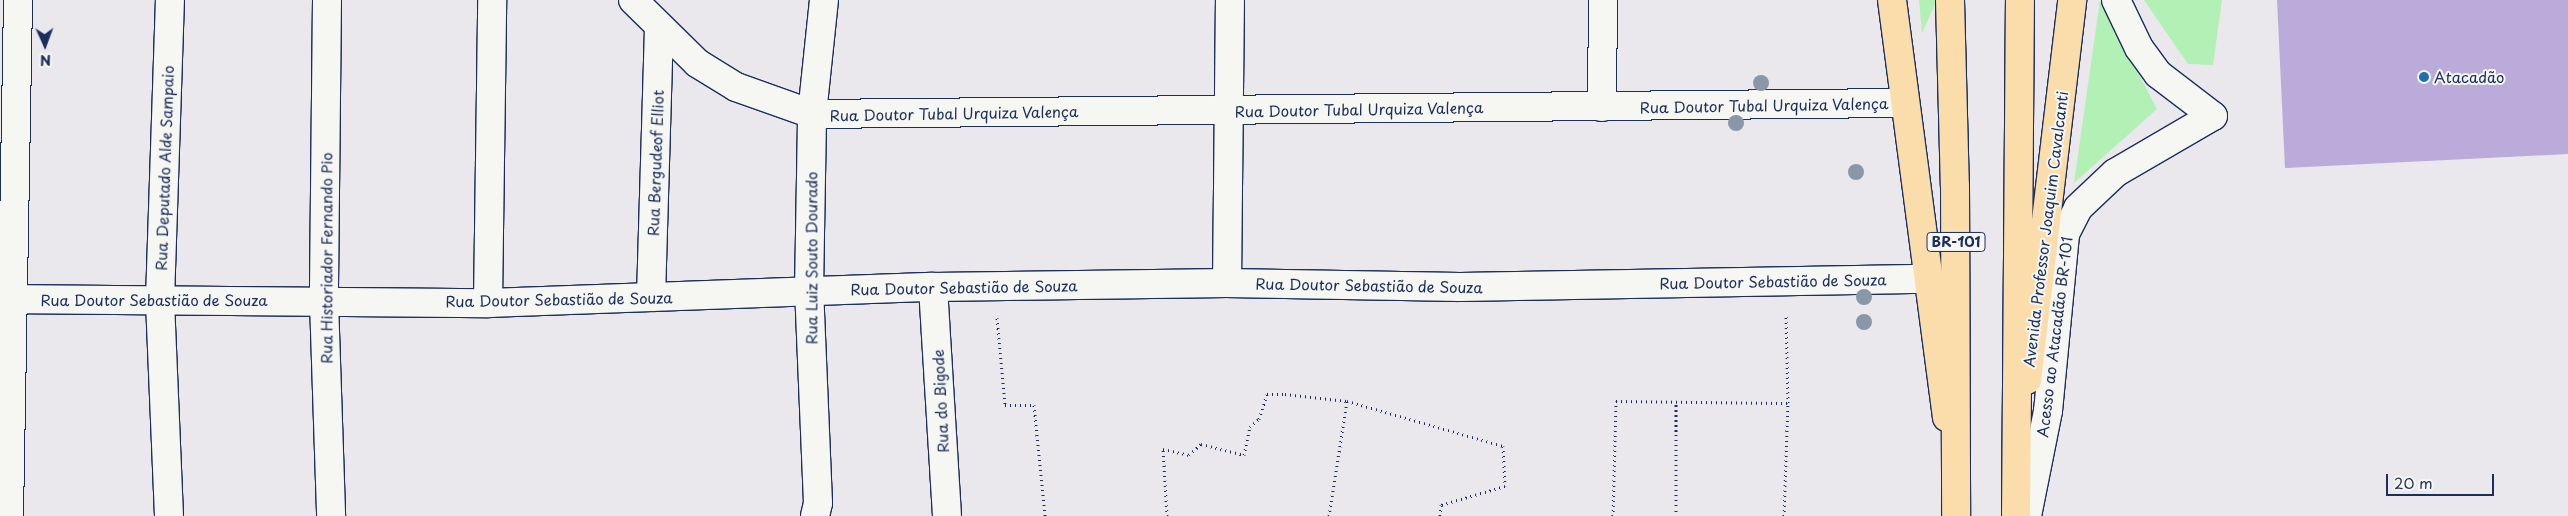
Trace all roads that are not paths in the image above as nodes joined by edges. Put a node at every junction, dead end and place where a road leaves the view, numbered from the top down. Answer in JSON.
{"nodes":[{"id":1,"x":6,"y":0,"type":"edge"},
{"id":2,"x":18,"y":0,"type":"edge"},
{"id":3,"x":170,"y":0,"type":"edge"},
{"id":4,"x":328,"y":0,"type":"edge"},
{"id":5,"x":492,"y":0,"type":"edge"},
{"id":6,"x":634,"y":0,"type":"edge"},
{"id":7,"x":824,"y":0,"type":"edge"},
{"id":8,"x":1230,"y":0,"type":"edge"},
{"id":9,"x":1603,"y":0,"type":"edge"},
{"id":10,"x":1892,"y":0,"type":"edge"},
{"id":11,"x":1950,"y":0,"type":"edge"},
{"id":12,"x":2020,"y":0,"type":"edge"},
{"id":13,"x":2072,"y":0,"type":"edge"},
{"id":14,"x":2116,"y":0,"type":"edge"},
{"id":15,"x":0,"y":1,"type":"edge"},
{"id":16,"x":659,"y":28,"type":"junction"},
{"id":17,"x":1905,"y":103,"type":"junction"},
{"id":18,"x":1602,"y":107,"type":"junction"},
{"id":19,"x":1229,"y":110,"type":"junction"},
{"id":20,"x":812,"y":114,"type":"junction"},
{"id":21,"x":1927,"y":279,"type":"junction"},
{"id":22,"x":1227,"y":283,"type":"junction"},
{"id":23,"x":934,"y":287,"type":"junction"},
{"id":24,"x":809,"y":291,"type":"junction"},
{"id":25,"x":651,"y":297,"type":"junction"},
{"id":26,"x":6,"y":299,"type":"edge"},
{"id":27,"x":160,"y":300,"type":"junction"},
{"id":28,"x":324,"y":301,"type":"junction"},
{"id":29,"x":488,"y":303,"type":"junction"},
{"id":30,"x":2017,"y":458,"type":"junction"},
{"id":31,"x":1956,"y":484,"type":"junction"},
{"id":32,"x":9,"y":516,"type":"edge"},
{"id":33,"x":169,"y":516,"type":"edge"},
{"id":34,"x":331,"y":516,"type":"edge"},
{"id":35,"x":815,"y":516,"type":"edge"},
{"id":36,"x":947,"y":516,"type":"edge"},
{"id":37,"x":1956,"y":516,"type":"edge"},
{"id":38,"x":2016,"y":516,"type":"edge"},
{"id":39,"x":2027,"y":516,"type":"edge"}],
"edges":[{"from":1,"to":15,"type":"street"},
{"from":2,"to":26,"type":"street"},
{"from":3,"to":27,"type":"street","name":"Rua Deputado Alde Sampaio"},
{"from":4,"to":28,"type":"street","name":"Rua Historiador Fernando Pio"},
{"from":5,"to":29,"type":"street"},
{"from":6,"to":16,"type":"street"},
{"from":7,"to":20,"type":"street","name":"Rua Luiz Souto Dourado"},
{"from":8,"to":19,"type":"street"},
{"from":9,"to":18,"type":"street"},
{"from":10,"to":17,"type":"main road"},
{"from":11,"to":31,"type":"main road","number":"BR-101"},
{"from":12,"to":30,"type":"main road","name":"Avenida Professor Joaquim Cavalcanti"},
{"from":13,"to":30,"type":"main road","name":"Avenida Professor Joaquim Cavalcanti"},
{"from":14,"to":39,"type":"street","name":"Acesso ao Atacadão BR-101"},
{"from":16,"to":20,"type":"street"},
{"from":16,"to":25,"type":"street","name":"Rua Bergudeof Elliot"},
{"from":17,"to":18,"type":"street","name":"Rua Doutor Tubal Urquiza Valença"},
{"from":17,"to":21,"type":"main road"},
{"from":18,"to":19,"type":"street","name":"Rua Doutor Tubal Urquiza Valença"},
{"from":19,"to":20,"type":"street","name":"Rua Doutor Tubal Urquiza Valença"},
{"from":19,"to":22,"type":"street"},
{"from":20,"to":24,"type":"street","name":"Rua Luiz Souto Dourado"},
{"from":21,"to":22,"type":"street","name":"Rua Doutor Sebastião de Souza"},
{"from":21,"to":31,"type":"main road"},
{"from":22,"to":23,"type":"street","name":"Rua Doutor Sebastião de Souza"},
{"from":23,"to":24,"type":"street","name":"Rua Doutor Sebastião de Souza"},
{"from":23,"to":36,"type":"street","name":"Rua do Bigode"},
{"from":24,"to":25,"type":"street","name":"Rua Doutor Sebastião de Souza"},
{"from":24,"to":35,"type":"street","name":"Rua Luiz Souto Dourado"},
{"from":25,"to":29,"type":"street","name":"Rua Doutor Sebastião de Souza"},
{"from":26,"to":27,"type":"street","name":"Rua Doutor Sebastião de Souza"},
{"from":26,"to":32,"type":"street"},
{"from":27,"to":28,"type":"street","name":"Rua Doutor Sebastião de Souza"},
{"from":27,"to":33,"type":"street","name":"Rua Deputado Alde Sampaio"},
{"from":28,"to":29,"type":"street","name":"Rua Doutor Sebastião de Souza"},
{"from":28,"to":34,"type":"street","name":"Rua Historiador Fernando Pio"},
{"from":30,"to":38,"type":"main road","name":"Avenida Professor Joaquim Cavalcanti"},
{"from":31,"to":37,"type":"main road","number":"BR-101"}]}
